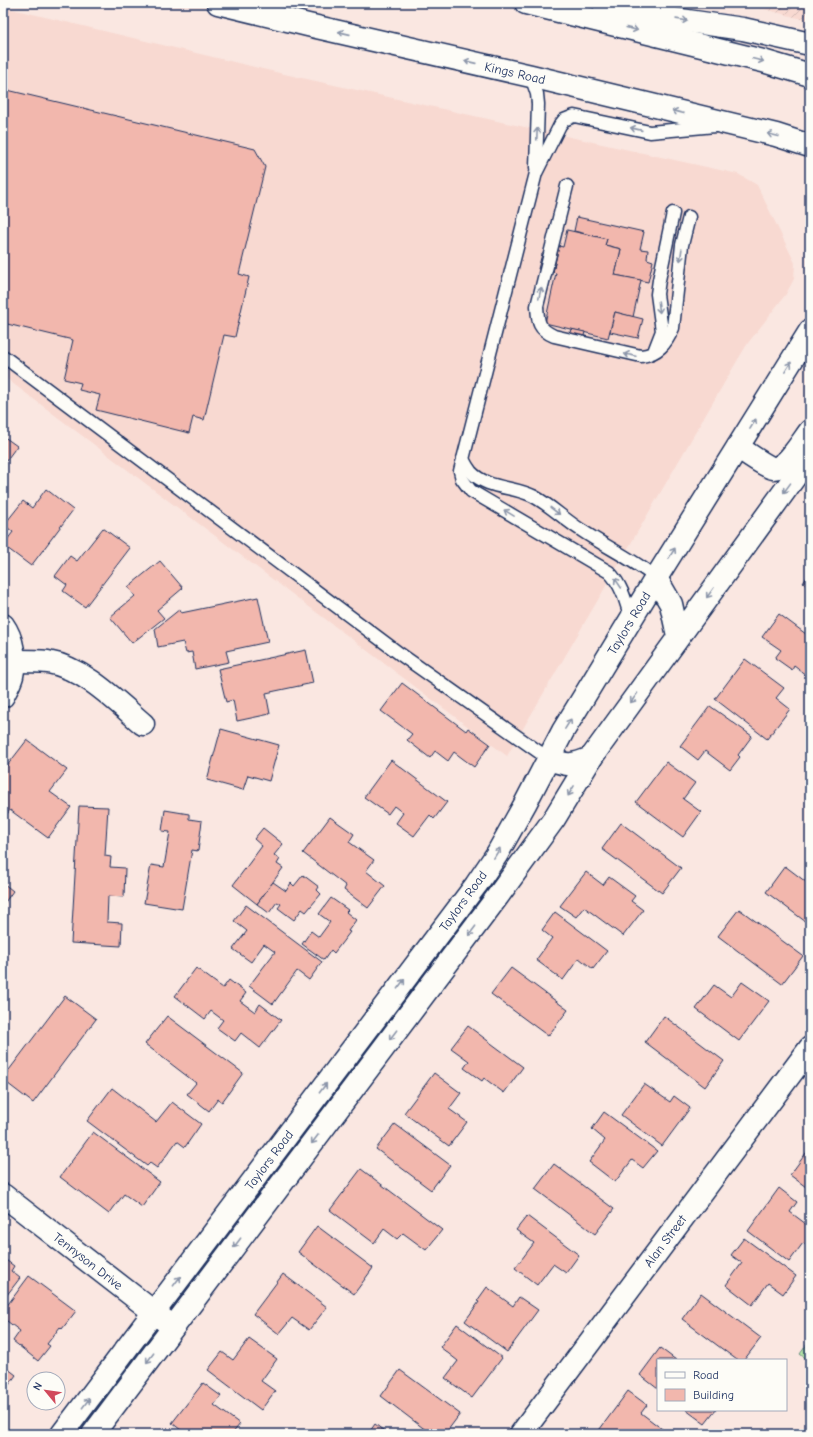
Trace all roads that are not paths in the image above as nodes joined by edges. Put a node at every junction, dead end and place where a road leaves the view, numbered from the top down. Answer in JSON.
{"nodes":[{"id":1,"x":218,"y":3,"type":"edge"},
{"id":2,"x":526,"y":3,"type":"edge"},
{"id":3,"x":560,"y":3,"type":"edge"},
{"id":4,"x":810,"y":44,"type":"edge"},
{"id":5,"x":810,"y":74,"type":"edge"},
{"id":6,"x":530,"y":76,"type":"junction"},
{"id":7,"x":730,"y":125,"type":"junction"},
{"id":8,"x":810,"y":146,"type":"edge"},
{"id":9,"x":536,"y":173,"type":"junction"},
{"id":10,"x":567,"y":186,"type":"dead end"},
{"id":11,"x":673,"y":213,"type":"dead end"},
{"id":12,"x":689,"y":217,"type":"dead end"},
{"id":13,"x":810,"y":331,"type":"edge"},
{"id":14,"x":647,"y":355,"type":"junction"},
{"id":15,"x":3,"y":356,"type":"edge"},
{"id":16,"x":810,"y":431,"type":"edge"},
{"id":17,"x":738,"y":447,"type":"junction"},
{"id":18,"x":810,"y":456,"type":"edge"},
{"id":19,"x":463,"y":459,"type":"junction"},
{"id":20,"x":656,"y":578,"type":"junction"},
{"id":21,"x":631,"y":619,"type":"junction"},
{"id":22,"x":3,"y":625,"type":"edge"},
{"id":23,"x":678,"y":636,"type":"junction"},
{"id":24,"x":14,"y":661,"type":"junction"},
{"id":25,"x":3,"y":696,"type":"edge"},
{"id":26,"x":143,"y":724,"type":"dead end"},
{"id":27,"x":590,"y":758,"type":"junction"},
{"id":28,"x":549,"y":759,"type":"junction"},
{"id":29,"x":810,"y":1048,"type":"edge"},
{"id":30,"x":3,"y":1195,"type":"edge"},
{"id":31,"x":154,"y":1312,"type":"junction"},
{"id":32,"x":173,"y":1327,"type":"junction"},
{"id":33,"x":62,"y":1434,"type":"edge"},
{"id":34,"x":93,"y":1434,"type":"edge"},
{"id":35,"x":521,"y":1434,"type":"edge"}],
"edges":[{"from":6,"to":1,"type":"main road","name":"Kings Road","one_way":true},
{"from":2,"to":5,"type":"main road","one_way":true},
{"from":3,"to":4,"type":"main road","one_way":true},
{"from":7,"to":6,"type":"main road","name":"Kings Road","one_way":true},
{"from":9,"to":6,"type":"lane","one_way":true},
{"from":8,"to":7,"type":"main road","name":"Kings Road","one_way":true},
{"from":7,"to":9,"type":"lane","one_way":true},
{"from":9,"to":19,"type":"lane"},
{"from":14,"to":10,"type":"lane","one_way":true},
{"from":11,"to":14,"type":"lane","one_way":true},
{"from":12,"to":14,"type":"lane","one_way":true},
{"from":17,"to":13,"type":"main road","name":"Taylors Road","one_way":true},
{"from":15,"to":28,"type":"lane"},
{"from":16,"to":17,"type":"main road"},
{"from":20,"to":17,"type":"main road","name":"Taylors Road","one_way":true},
{"from":18,"to":23,"type":"main road","name":"Taylors Road","one_way":true},
{"from":19,"to":20,"type":"lane","one_way":true},
{"from":21,"to":19,"type":"lane","one_way":true},
{"from":20,"to":21,"type":"main road","name":"Taylors Road"},
{"from":20,"to":23,"type":"main road"},
{"from":28,"to":21,"type":"main road","name":"Taylors Road","one_way":true},
{"from":22,"to":24,"type":"main road"},
{"from":23,"to":27,"type":"main road","name":"Taylors Road","one_way":true},
{"from":24,"to":25,"type":"main road"},
{"from":24,"to":26,"type":"main road"},
{"from":27,"to":28,"type":"main road"},
{"from":27,"to":32,"type":"main road","name":"Taylors Road","one_way":true},
{"from":31,"to":28,"type":"main road","name":"Taylors Road","one_way":true},
{"from":29,"to":35,"type":"main road","name":"Alan Street"},
{"from":30,"to":31,"type":"main road","name":"Tennyson Drive"},
{"from":31,"to":32,"type":"main road","name":"Tennyson Drive"},
{"from":33,"to":31,"type":"main road","name":"Taylors Road","one_way":true},
{"from":32,"to":34,"type":"main road","name":"Taylors Road","one_way":true}]}
